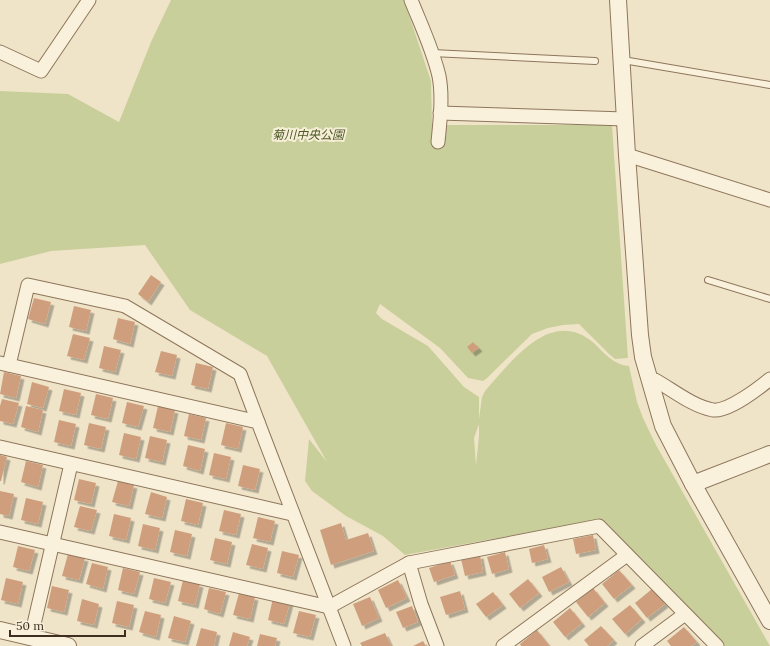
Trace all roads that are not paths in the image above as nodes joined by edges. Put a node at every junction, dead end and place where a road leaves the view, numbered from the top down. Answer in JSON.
{"nodes":[{"id":1,"x":89,"y":0,"type":"edge"},
{"id":2,"x":411,"y":0,"type":"edge"},
{"id":3,"x":618,"y":0,"type":"edge"},
{"id":4,"x":0,"y":52,"type":"edge"},
{"id":5,"x":432,"y":53,"type":"junction"},
{"id":6,"x":621,"y":60,"type":"junction"},
{"id":7,"x":595,"y":61,"type":"dead end"},
{"id":8,"x":770,"y":85,"type":"edge"},
{"id":9,"x":440,"y":113,"type":"junction"},
{"id":10,"x":625,"y":119,"type":"junction"},
{"id":11,"x":438,"y":142,"type":"dead end"},
{"id":12,"x":627,"y":155,"type":"junction"},
{"id":13,"x":770,"y":200,"type":"edge"},
{"id":14,"x":708,"y":280,"type":"dead end"},
{"id":15,"x":770,"y":299,"type":"edge"},
{"id":16,"x":4,"y":364,"type":"edge"},
{"id":17,"x":770,"y":379,"type":"edge"},
{"id":18,"x":649,"y":380,"type":"junction"},
{"id":19,"x":258,"y":422,"type":"junction"},
{"id":20,"x":0,"y":447,"type":"edge"},
{"id":21,"x":770,"y":454,"type":"edge"},
{"id":22,"x":72,"y":464,"type":"junction"},
{"id":23,"x":693,"y":484,"type":"junction"},
{"id":24,"x":292,"y":514,"type":"junction"},
{"id":25,"x":0,"y":532,"type":"edge"},
{"id":26,"x":53,"y":545,"type":"junction"},
{"id":27,"x":627,"y":555,"type":"junction"},
{"id":28,"x":409,"y":563,"type":"junction"},
{"id":29,"x":329,"y":607,"type":"junction"},
{"id":30,"x":685,"y":614,"type":"junction"},
{"id":31,"x":770,"y":622,"type":"edge"},
{"id":32,"x":0,"y":630,"type":"edge"},
{"id":33,"x":31,"y":637,"type":"junction"},
{"id":34,"x":68,"y":646,"type":"edge"},
{"id":35,"x":344,"y":646,"type":"edge"},
{"id":36,"x":437,"y":646,"type":"edge"},
{"id":37,"x":503,"y":646,"type":"edge"},
{"id":38,"x":642,"y":646,"type":"edge"},
{"id":39,"x":717,"y":646,"type":"edge"}],
"edges":[{"from":1,"to":4,"type":"street"},
{"from":2,"to":5,"type":"street"},
{"from":3,"to":6,"type":"street"},
{"from":5,"to":7,"type":"lane"},
{"from":5,"to":9,"type":"street"},
{"from":6,"to":8,"type":"lane"},
{"from":6,"to":10,"type":"street"},
{"from":9,"to":10,"type":"street"},
{"from":9,"to":11,"type":"street"},
{"from":10,"to":12,"type":"street"},
{"from":12,"to":13,"type":"street"},
{"from":12,"to":18,"type":"street"},
{"from":14,"to":15,"type":"lane"},
{"from":16,"to":19,"type":"street"},
{"from":16,"to":19,"type":"street"},
{"from":17,"to":18,"type":"street"},
{"from":18,"to":23,"type":"street"},
{"from":19,"to":24,"type":"street"},
{"from":20,"to":22,"type":"street"},
{"from":21,"to":23,"type":"street"},
{"from":22,"to":24,"type":"street"},
{"from":22,"to":26,"type":"street"},
{"from":23,"to":31,"type":"street"},
{"from":24,"to":29,"type":"street"},
{"from":25,"to":26,"type":"street"},
{"from":26,"to":29,"type":"street"},
{"from":26,"to":33,"type":"street"},
{"from":27,"to":28,"type":"street"},
{"from":27,"to":30,"type":"street"},
{"from":27,"to":37,"type":"street"},
{"from":28,"to":29,"type":"street"},
{"from":28,"to":36,"type":"street"},
{"from":29,"to":35,"type":"street"},
{"from":30,"to":38,"type":"street"},
{"from":30,"to":39,"type":"street"},
{"from":32,"to":33,"type":"street"},
{"from":33,"to":34,"type":"street"}]}
